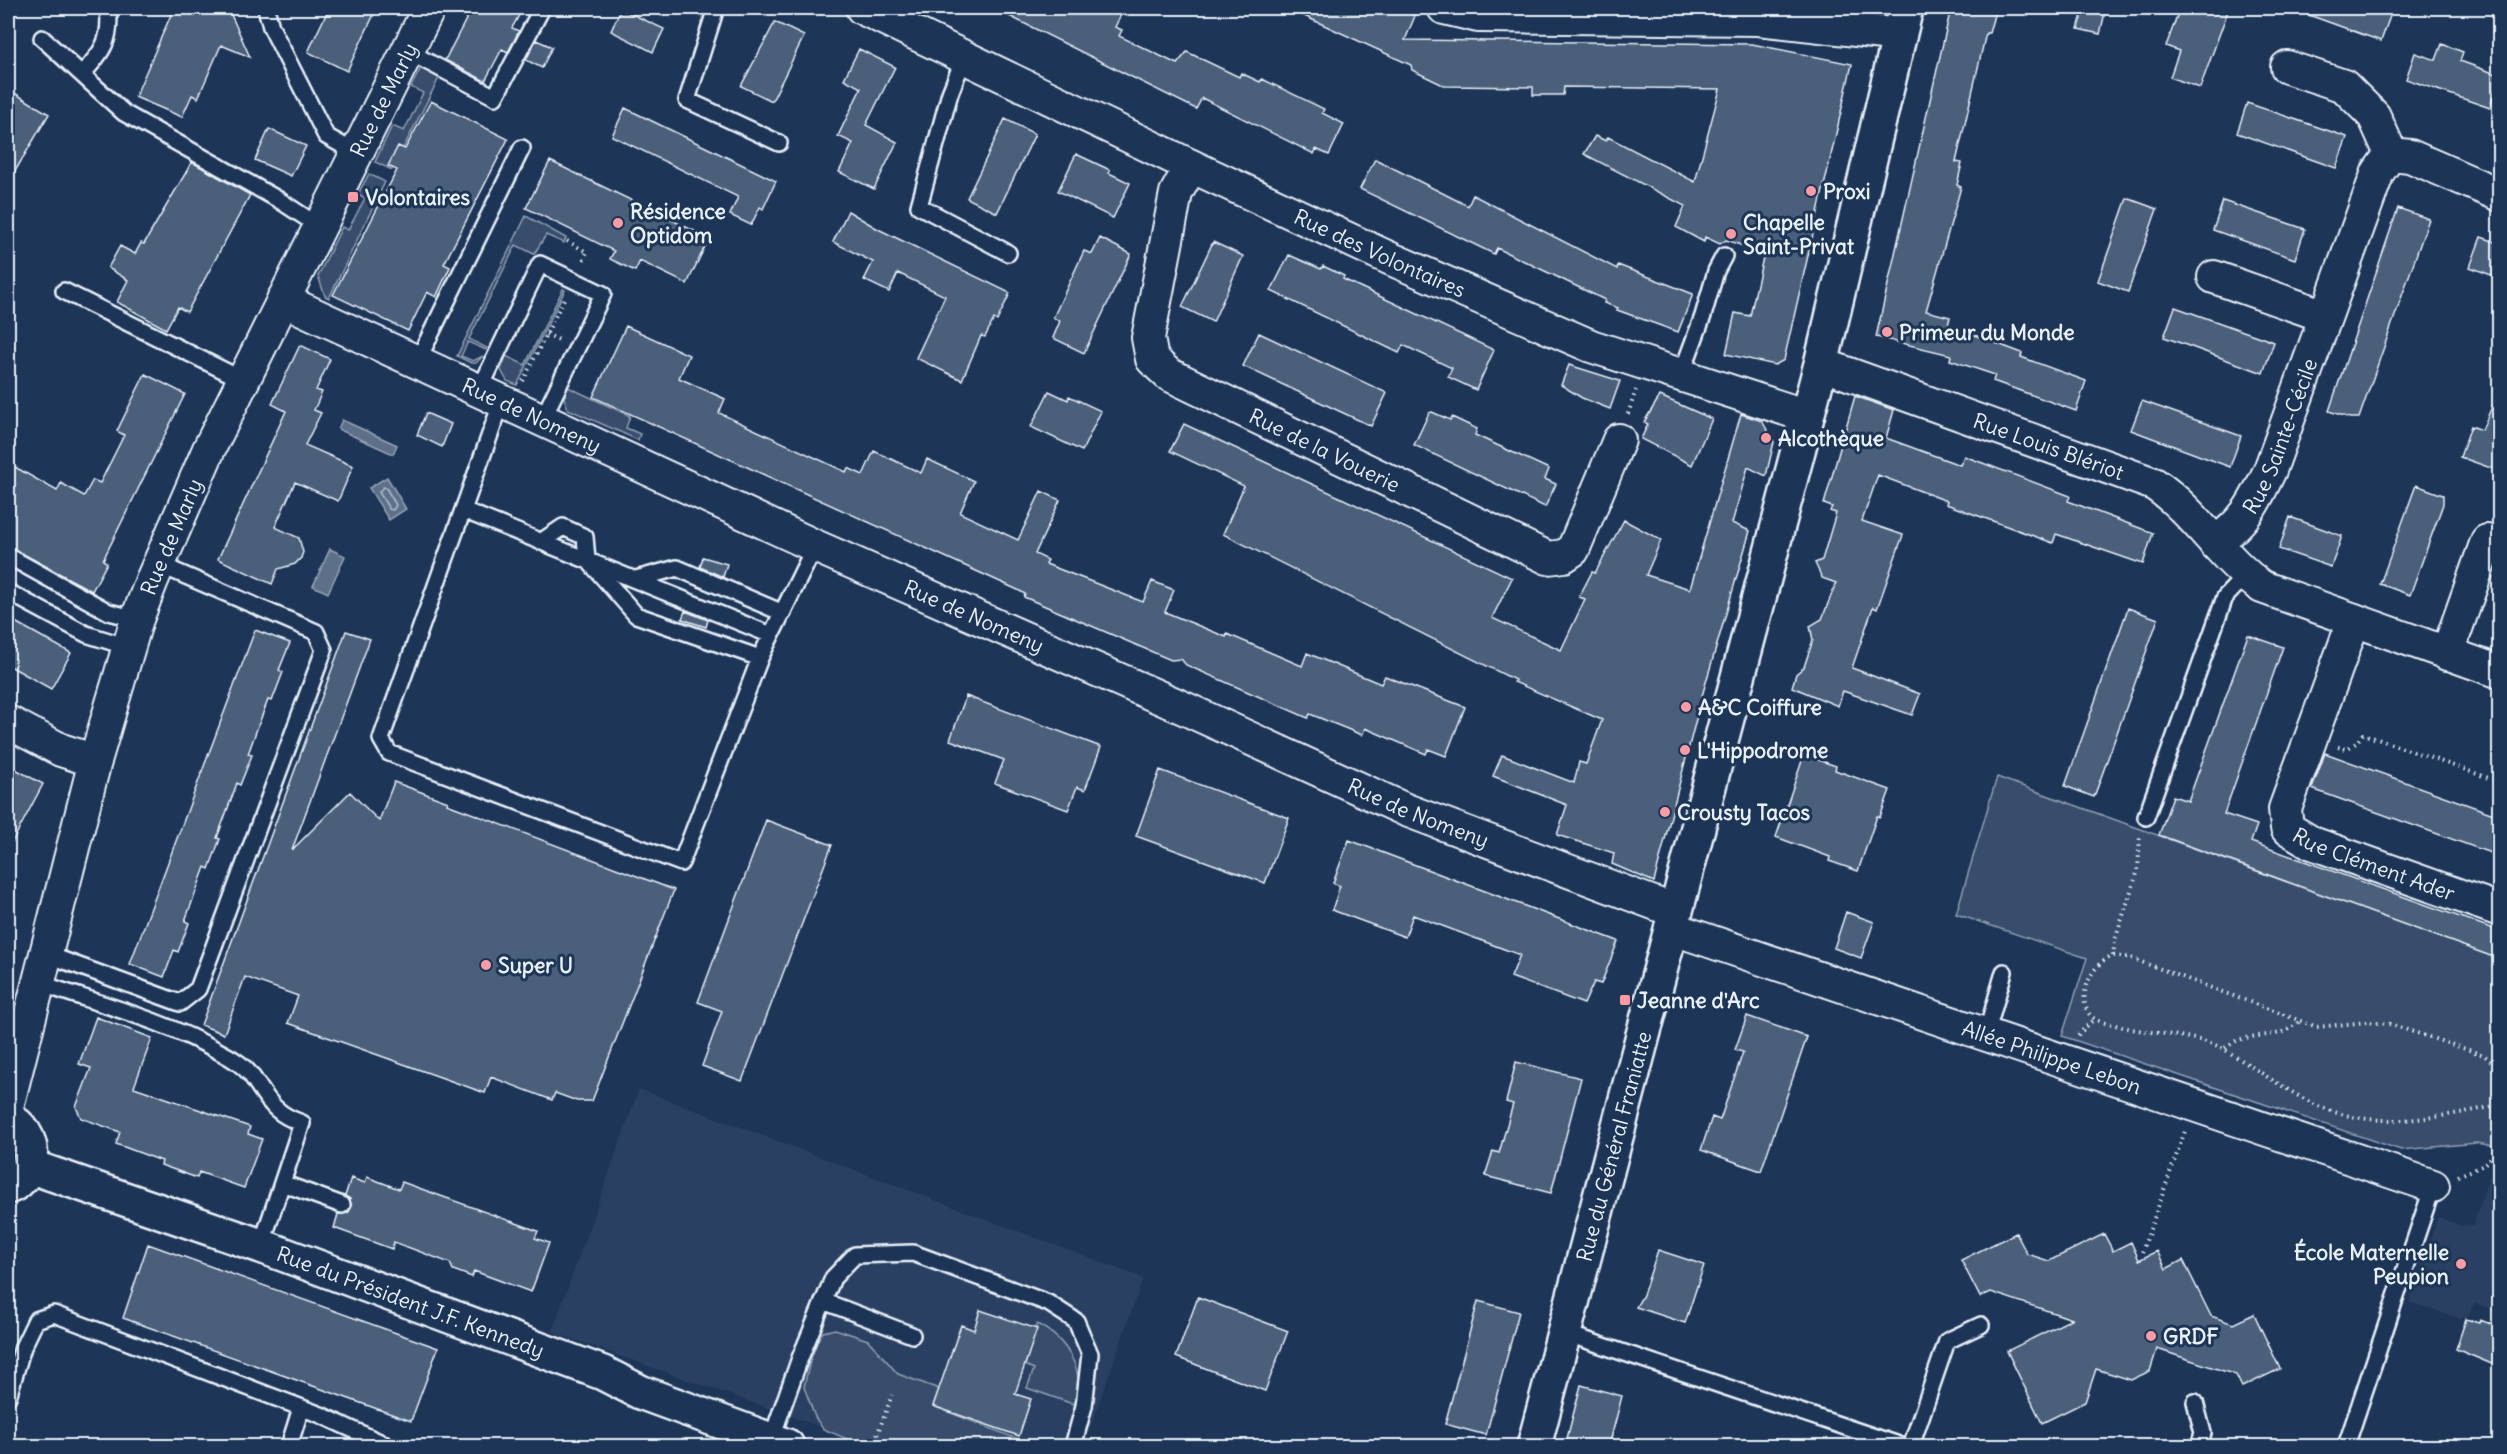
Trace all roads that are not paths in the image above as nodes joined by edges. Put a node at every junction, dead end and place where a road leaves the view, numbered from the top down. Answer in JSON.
{"nodes":[{"id":1,"x":108,"y":8,"type":"edge"},
{"id":2,"x":266,"y":8,"type":"edge"},
{"id":3,"x":429,"y":8,"type":"edge"},
{"id":4,"x":542,"y":8,"type":"edge"},
{"id":5,"x":716,"y":8,"type":"edge"},
{"id":6,"x":862,"y":8,"type":"edge"},
{"id":7,"x":1444,"y":8,"type":"edge"},
{"id":8,"x":1903,"y":21,"type":"edge"},
{"id":9,"x":42,"y":38,"type":"dead end"},
{"id":10,"x":408,"y":51,"type":"junction"},
{"id":11,"x":964,"y":58,"type":"junction"},
{"id":12,"x":2287,"y":67,"type":"dead end"},
{"id":13,"x":82,"y":74,"type":"junction"},
{"id":14,"x":779,"y":142,"type":"dead end"},
{"id":15,"x":522,"y":148,"type":"dead end"},
{"id":16,"x":356,"y":153,"type":"junction"},
{"id":17,"x":2391,"y":154,"type":"junction"},
{"id":18,"x":1191,"y":166,"type":"junction"},
{"id":19,"x":2499,"y":195,"type":"edge"},
{"id":20,"x":320,"y":227,"type":"junction"},
{"id":21,"x":1008,"y":253,"type":"dead end"},
{"id":22,"x":1724,"y":256,"type":"dead end"},
{"id":23,"x":2214,"y":277,"type":"dead end"},
{"id":24,"x":64,"y":291,"type":"dead end"},
{"id":25,"x":283,"y":300,"type":"junction"},
{"id":26,"x":2325,"y":316,"type":"junction"},
{"id":27,"x":417,"y":362,"type":"junction"},
{"id":28,"x":1821,"y":364,"type":"junction"},
{"id":29,"x":243,"y":380,"type":"junction"},
{"id":30,"x":1695,"y":380,"type":"junction"},
{"id":31,"x":497,"y":399,"type":"junction"},
{"id":32,"x":1807,"y":416,"type":"junction"},
{"id":33,"x":542,"y":420,"type":"junction"},
{"id":34,"x":1619,"y":440,"type":"road end"},
{"id":35,"x":463,"y":510,"type":"junction"},
{"id":36,"x":542,"y":541,"type":"junction"},
{"id":37,"x":2487,"y":541,"type":"dead end"},
{"id":38,"x":2215,"y":543,"type":"junction"},
{"id":39,"x":815,"y":546,"type":"junction"},
{"id":40,"x":8,"y":556,"type":"edge"},
{"id":41,"x":587,"y":559,"type":"junction"},
{"id":42,"x":158,"y":564,"type":"junction"},
{"id":43,"x":2246,"y":575,"type":"junction"},
{"id":44,"x":636,"y":579,"type":"junction"},
{"id":45,"x":8,"y":592,"type":"edge"},
{"id":46,"x":783,"y":613,"type":"junction"},
{"id":47,"x":2354,"y":620,"type":"junction"},
{"id":48,"x":133,"y":633,"type":"junction"},
{"id":49,"x":771,"y":635,"type":"junction"},
{"id":50,"x":2447,"y":654,"type":"junction"},
{"id":51,"x":759,"y":658,"type":"junction"},
{"id":52,"x":2499,"y":672,"type":"edge"},
{"id":53,"x":8,"y":722,"type":"edge"},
{"id":54,"x":95,"y":760,"type":"junction"},
{"id":55,"x":2146,"y":818,"type":"road end"},
{"id":56,"x":2499,"y":910,"type":"edge"},
{"id":57,"x":1673,"y":919,"type":"junction"},
{"id":58,"x":43,"y":968,"type":"junction"},
{"id":59,"x":2004,"y":972,"type":"dead end"},
{"id":60,"x":1986,"y":1035,"type":"junction"},
{"id":61,"x":8,"y":1103,"type":"edge"},
{"id":62,"x":8,"y":1119,"type":"edge"},
{"id":63,"x":18,"y":1176,"type":"edge"},
{"id":64,"x":282,"y":1183,"type":"junction"},
{"id":65,"x":2433,"y":1186,"type":"joint"},
{"id":66,"x":342,"y":1205,"type":"dead end"},
{"id":67,"x":261,"y":1246,"type":"junction"},
{"id":68,"x":823,"y":1301,"type":"junction"},
{"id":69,"x":1981,"y":1325,"type":"dead end"},
{"id":70,"x":1565,"y":1333,"type":"junction"},
{"id":71,"x":912,"y":1335,"type":"dead end"},
{"id":72,"x":8,"y":1397,"type":"edge"},
{"id":73,"x":2195,"y":1402,"type":"dead end"},
{"id":74,"x":301,"y":1408,"type":"junction"},
{"id":75,"x":779,"y":1443,"type":"edge"},
{"id":76,"x":289,"y":1446,"type":"edge"},
{"id":77,"x":385,"y":1446,"type":"edge"},
{"id":78,"x":1073,"y":1446,"type":"edge"},
{"id":79,"x":1534,"y":1446,"type":"edge"},
{"id":80,"x":1902,"y":1446,"type":"edge"},
{"id":81,"x":1911,"y":1446,"type":"edge"},
{"id":82,"x":2199,"y":1446,"type":"edge"},
{"id":83,"x":2346,"y":1446,"type":"edge"}],
"edges":[{"from":1,"to":13,"type":"lane"},
{"from":2,"to":16,"type":"lane"},
{"from":3,"to":10,"type":"street","name":"Rue de Marly"},
{"from":4,"to":10,"type":"lane"},
{"from":5,"to":14,"type":"lane"},
{"from":6,"to":11,"type":"street","name":"Rue des Volontaires"},
{"from":7,"to":8,"type":"street"},
{"from":8,"to":28,"type":"main road","name":"Rue du Général Franiatte"},
{"from":9,"to":13,"type":"lane"},
{"from":10,"to":16,"type":"street","name":"Rue de Marly"},
{"from":11,"to":18,"type":"street","name":"Rue des Volontaires"},
{"from":11,"to":21,"type":"lane"},
{"from":12,"to":17,"type":"street"},
{"from":13,"to":20,"type":"lane"},
{"from":15,"to":27,"type":"lane"},
{"from":16,"to":20,"type":"street","name":"Rue de Marly"},
{"from":17,"to":19,"type":"street"},
{"from":17,"to":26,"type":"street","name":"Rue Sainte-Cécile"},
{"from":18,"to":30,"type":"street","name":"Rue des Volontaires"},
{"from":18,"to":34,"type":"street","name":"Rue de la Vouerie"},
{"from":20,"to":25,"type":"street","name":"Rue de Marly"},
{"from":22,"to":30,"type":"lane"},
{"from":23,"to":26,"type":"street"},
{"from":24,"to":29,"type":"lane"},
{"from":25,"to":27,"type":"street","name":"Rue de Nomeny"},
{"from":25,"to":29,"type":"street","name":"Rue de Marly"},
{"from":26,"to":38,"type":"street","name":"Rue Sainte-Cécile"},
{"from":27,"to":31,"type":"street","name":"Rue de Nomeny"},
{"from":28,"to":32,"type":"main road","name":"Rue du Général Franiatte"},
{"from":28,"to":38,"type":"street","name":"Rue Louis Blériot"},
{"from":29,"to":42,"type":"street","name":"Rue de Marly"},
{"from":30,"to":32,"type":"street","name":"Rue des Volontaires"},
{"from":31,"to":33,"type":"street","name":"Rue de Nomeny"},
{"from":31,"to":33,"type":"lane"},
{"from":31,"to":35,"type":"lane"},
{"from":32,"to":57,"type":"main road","name":"Rue du Général Franiatte"},
{"from":33,"to":39,"type":"street","name":"Rue de Nomeny"},
{"from":35,"to":36,"type":"lane"},
{"from":35,"to":51,"type":"lane"},
{"from":36,"to":41,"type":"lane"},
{"from":36,"to":41,"type":"lane"},
{"from":37,"to":50,"type":"street"},
{"from":38,"to":43,"type":"street","name":"Rue Louis Blériot"},
{"from":39,"to":46,"type":"lane"},
{"from":39,"to":57,"type":"street","name":"Rue de Nomeny"},
{"from":40,"to":48,"type":"lane"},
{"from":41,"to":44,"type":"lane"},
{"from":41,"to":51,"type":"lane"},
{"from":42,"to":48,"type":"street","name":"Rue de Marly"},
{"from":42,"to":58,"type":"lane"},
{"from":43,"to":47,"type":"street","name":"Rue Louis Blériot"},
{"from":43,"to":55,"type":"lane"},
{"from":44,"to":46,"type":"lane"},
{"from":44,"to":49,"type":"lane"},
{"from":45,"to":48,"type":"lane"},
{"from":46,"to":49,"type":"lane"},
{"from":47,"to":50,"type":"street","name":"Rue Louis Blériot"},
{"from":47,"to":56,"type":"street","name":"Rue Clément Ader"},
{"from":48,"to":54,"type":"street","name":"Rue de Marly"},
{"from":49,"to":51,"type":"lane"},
{"from":50,"to":52,"type":"street","name":"Rue Louis Blériot"},
{"from":53,"to":54,"type":"street"},
{"from":54,"to":58,"type":"street","name":"Rue de Marly"},
{"from":57,"to":60,"type":"street","name":"Allée Philippe Lebon"},
{"from":57,"to":70,"type":"main road","name":"Rue du Général Franiatte"},
{"from":58,"to":61,"type":"street","name":"Rue de Marly"},
{"from":58,"to":64,"type":"lane"},
{"from":59,"to":60,"type":"lane"},
{"from":60,"to":65,"type":"street","name":"Allée Philippe Lebon"},
{"from":62,"to":63,"type":"main road"},
{"from":63,"to":67,"type":"main road","name":"Rue du Président J.F. Kennedy"},
{"from":64,"to":66,"type":"lane"},
{"from":64,"to":67,"type":"lane"},
{"from":65,"to":83,"type":"lane"},
{"from":67,"to":75,"type":"main road","name":"Rue du Président J.F. Kennedy"},
{"from":68,"to":71,"type":"lane"},
{"from":68,"to":75,"type":"lane"},
{"from":68,"to":78,"type":"lane"},
{"from":69,"to":81,"type":"lane"},
{"from":70,"to":79,"type":"main road","name":"Rue du Général Franiatte"},
{"from":70,"to":80,"type":"lane"},
{"from":72,"to":74,"type":"lane"},
{"from":73,"to":82,"type":"lane"},
{"from":74,"to":76,"type":"lane"},
{"from":74,"to":77,"type":"lane"}]}
